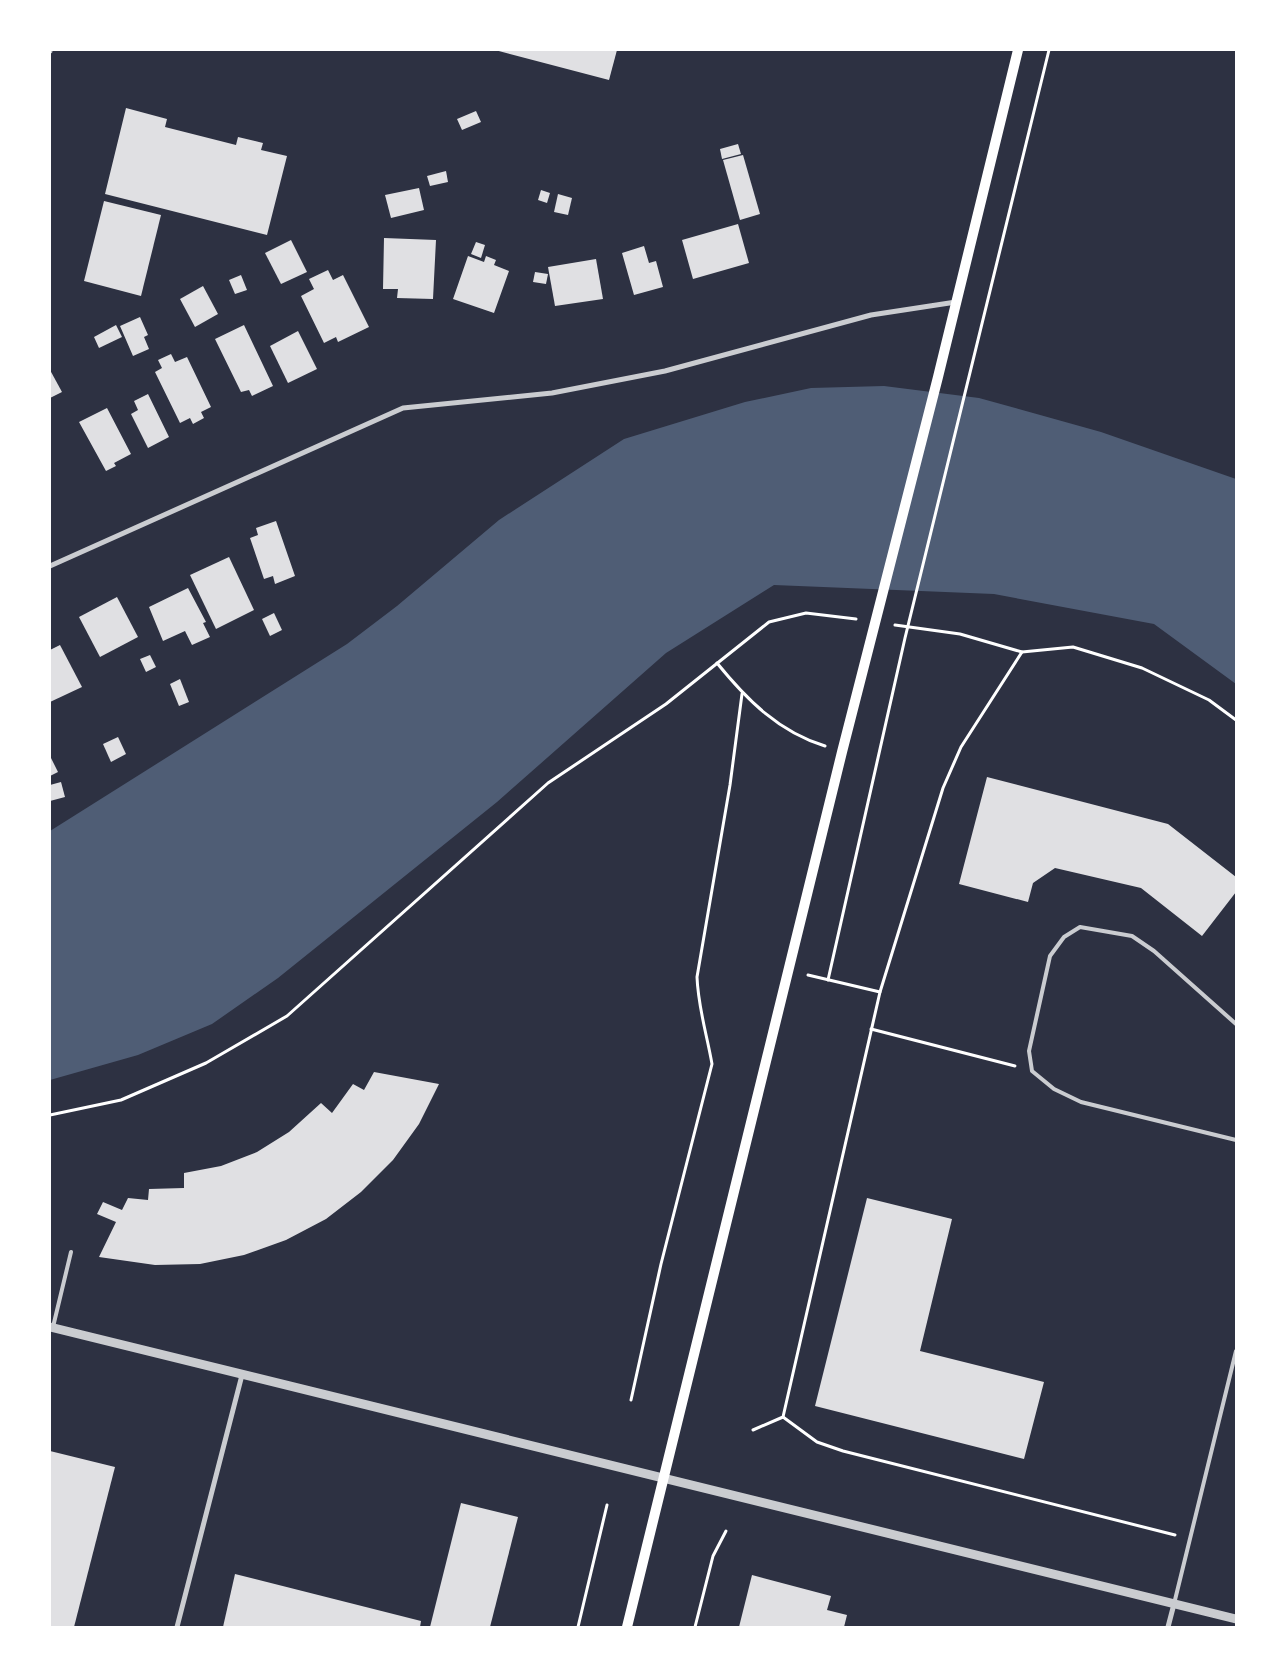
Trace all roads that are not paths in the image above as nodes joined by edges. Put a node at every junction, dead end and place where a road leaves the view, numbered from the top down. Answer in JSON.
{"nodes":[{"id":1,"x":1018,"y":50,"type":"edge"},
{"id":2,"x":957,"y":302,"type":"junction"},
{"id":3,"x":50,"y":566,"type":"edge"},
{"id":4,"x":1236,"y":1024,"type":"edge"},
{"id":5,"x":1236,"y":1140,"type":"edge"},
{"id":6,"x":71,"y":1252,"type":"dead end"},
{"id":7,"x":51,"y":1327,"type":"edge"},
{"id":8,"x":1236,"y":1351,"type":"edge"},
{"id":9,"x":242,"y":1375,"type":"junction"},
{"id":10,"x":664,"y":1477,"type":"junction"},
{"id":11,"x":1174,"y":1604,"type":"junction"},
{"id":12,"x":1236,"y":1619,"type":"edge"},
{"id":13,"x":177,"y":1627,"type":"edge"},
{"id":14,"x":627,"y":1627,"type":"edge"},
{"id":15,"x":1168,"y":1627,"type":"edge"}],
"edges":[{"from":1,"to":2,"type":"main road"},
{"from":2,"to":3,"type":"street"},
{"from":2,"to":10,"type":"main road"},
{"from":4,"to":5,"type":"lane"},
{"from":6,"to":7,"type":"lane"},
{"from":7,"to":9,"type":"street"},
{"from":8,"to":11,"type":"lane"},
{"from":9,"to":10,"type":"street"},
{"from":9,"to":13,"type":"street"},
{"from":10,"to":11,"type":"street"},
{"from":10,"to":14,"type":"main road"},
{"from":11,"to":12,"type":"street"},
{"from":11,"to":15,"type":"street"}]}
